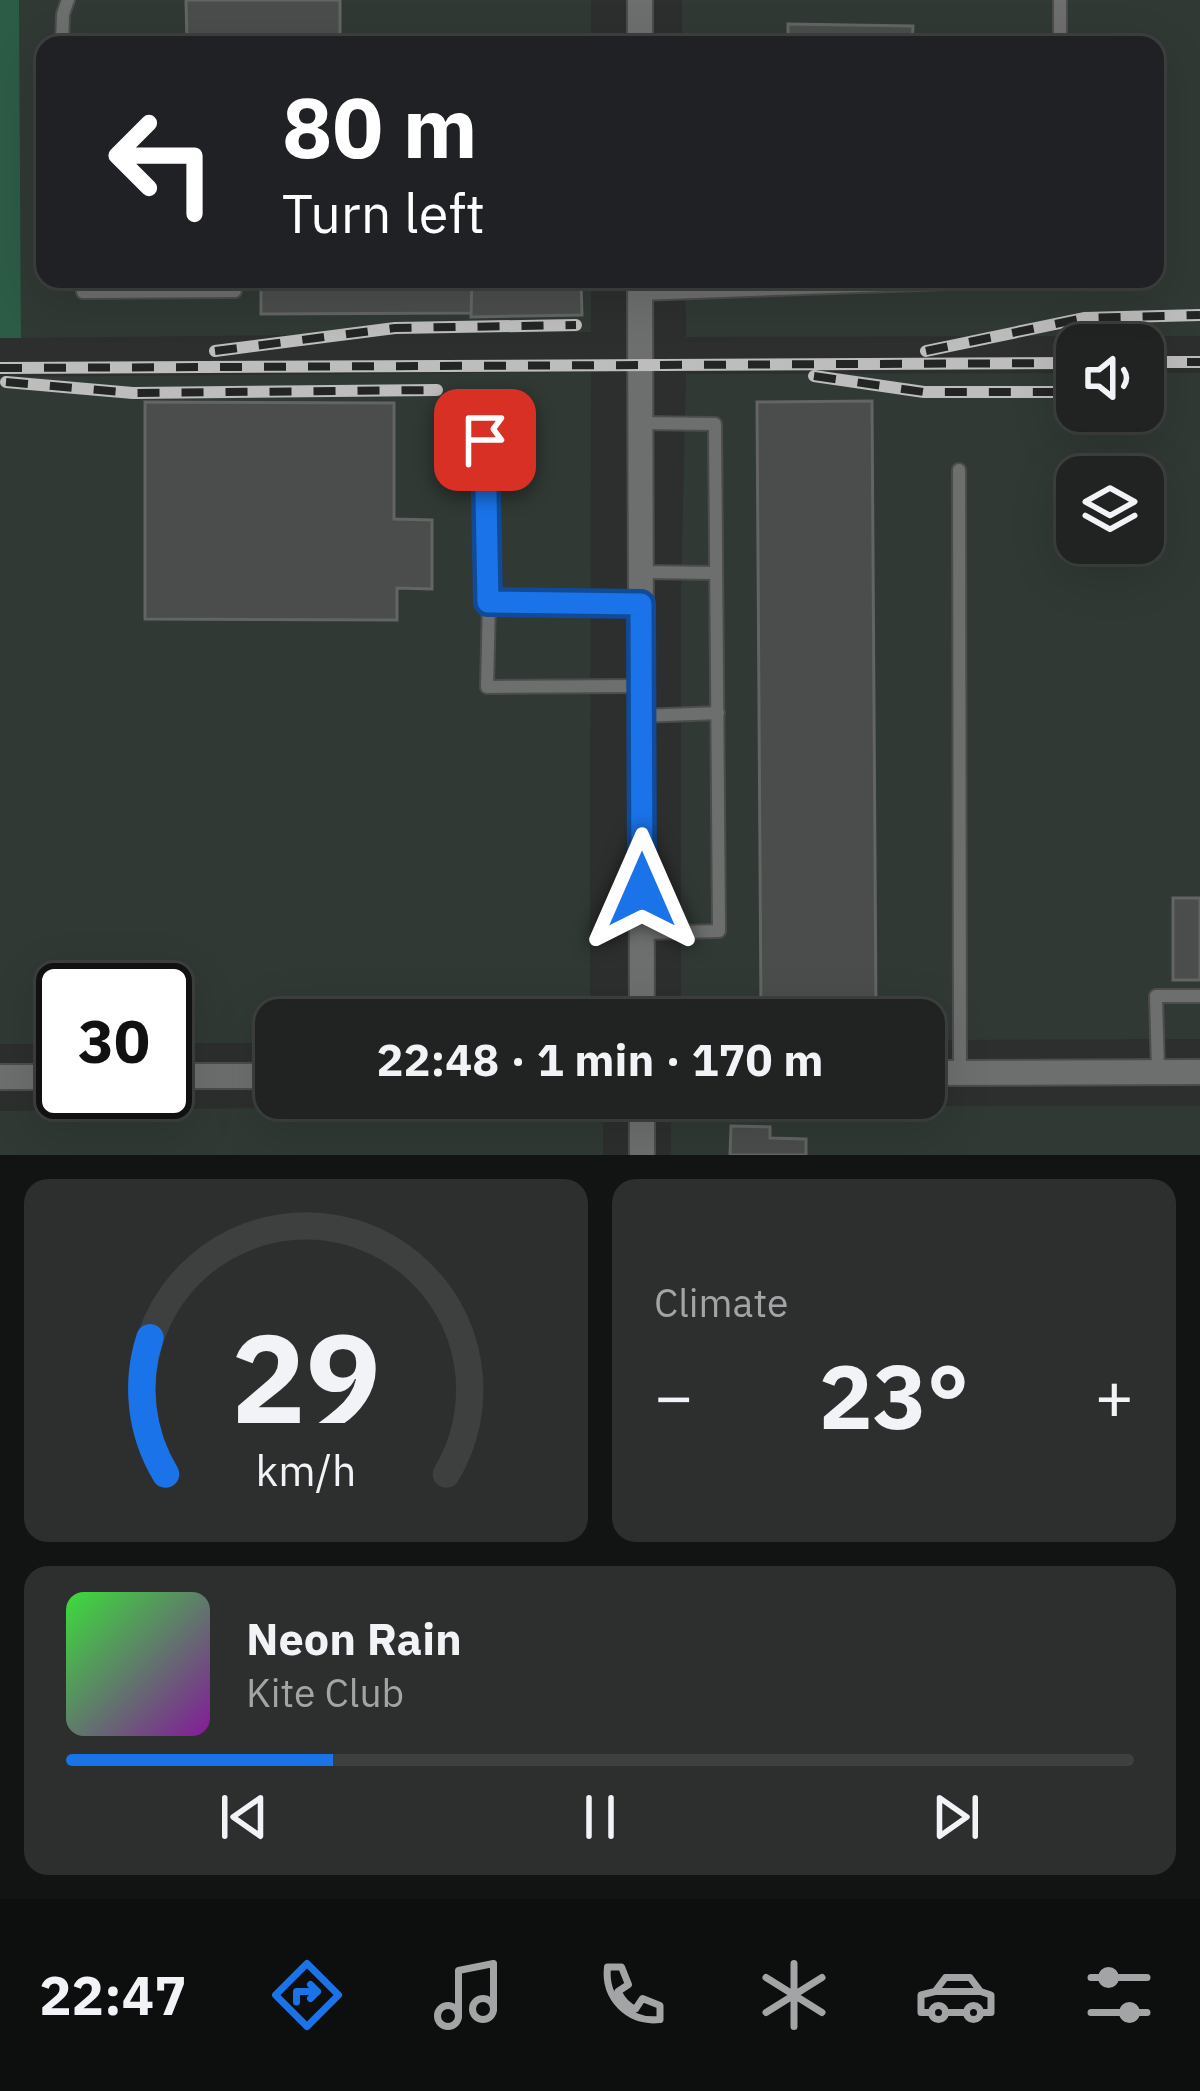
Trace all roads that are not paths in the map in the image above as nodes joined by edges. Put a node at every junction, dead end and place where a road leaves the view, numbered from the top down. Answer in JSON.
{"nodes":[{"id":1,"x":68,"y":0,"type":"edge"},
{"id":2,"x":640,"y":0,"type":"edge"},
{"id":3,"x":1060,"y":0,"type":"edge"},
{"id":4,"x":62,"y":36,"type":"edge"},
{"id":5,"x":640,"y":36,"type":"edge"},
{"id":6,"x":1060,"y":36,"type":"edge"},
{"id":7,"x":158,"y":288,"type":"edge"},
{"id":8,"x":235,"y":288,"type":"edge"},
{"id":9,"x":640,"y":288,"type":"edge"},
{"id":10,"x":641,"y":423,"type":"junction"},
{"id":11,"x":485,"y":440,"type":"dead end"},
{"id":12,"x":959,"y":470,"type":"dead end"},
{"id":13,"x":641,"y":572,"type":"junction"},
{"id":14,"x":716,"y":573,"type":"junction"},
{"id":15,"x":488,"y":602,"type":"junction"},
{"id":16,"x":641,"y":604,"type":"junction"},
{"id":17,"x":641,"y":686,"type":"junction"},
{"id":18,"x":718,"y":713,"type":"junction"},
{"id":19,"x":641,"y":716,"type":"junction"},
{"id":20,"x":642,"y":933,"type":"junction"},
{"id":21,"x":1200,"y":996,"type":"edge"},
{"id":22,"x":642,"y":999,"type":"edge"},
{"id":23,"x":1158,"y":1072,"type":"junction"},
{"id":24,"x":1200,"y":1072,"type":"edge"},
{"id":25,"x":945,"y":1073,"type":"edge"},
{"id":26,"x":960,"y":1073,"type":"junction"},
{"id":27,"x":192,"y":1076,"type":"edge"},
{"id":28,"x":255,"y":1076,"type":"edge"},
{"id":29,"x":0,"y":1077,"type":"edge"},
{"id":30,"x":36,"y":1077,"type":"edge"},
{"id":31,"x":642,"y":1119,"type":"edge"},
{"id":32,"x":642,"y":1155,"type":"edge"}],
"edges":[{"from":1,"to":4,"type":"lane"},
{"from":2,"to":5,"type":"street"},
{"from":3,"to":6,"type":"lane"},
{"from":7,"to":8,"type":"lane"},
{"from":9,"to":10,"type":"street"},
{"from":10,"to":13,"type":"street"},
{"from":10,"to":14,"type":"lane"},
{"from":11,"to":15,"type":"lane"},
{"from":12,"to":26,"type":"lane"},
{"from":13,"to":14,"type":"lane"},
{"from":13,"to":16,"type":"street"},
{"from":14,"to":18,"type":"lane"},
{"from":15,"to":16,"type":"lane"},
{"from":15,"to":17,"type":"lane"},
{"from":16,"to":17,"type":"street"},
{"from":17,"to":19,"type":"street"},
{"from":18,"to":19,"type":"lane"},
{"from":18,"to":20,"type":"lane"},
{"from":19,"to":20,"type":"street"},
{"from":20,"to":22,"type":"street"},
{"from":21,"to":23,"type":"lane"},
{"from":23,"to":24,"type":"street"},
{"from":23,"to":26,"type":"street"},
{"from":25,"to":26,"type":"street"},
{"from":27,"to":28,"type":"street"},
{"from":29,"to":30,"type":"street"},
{"from":31,"to":32,"type":"street"}]}
